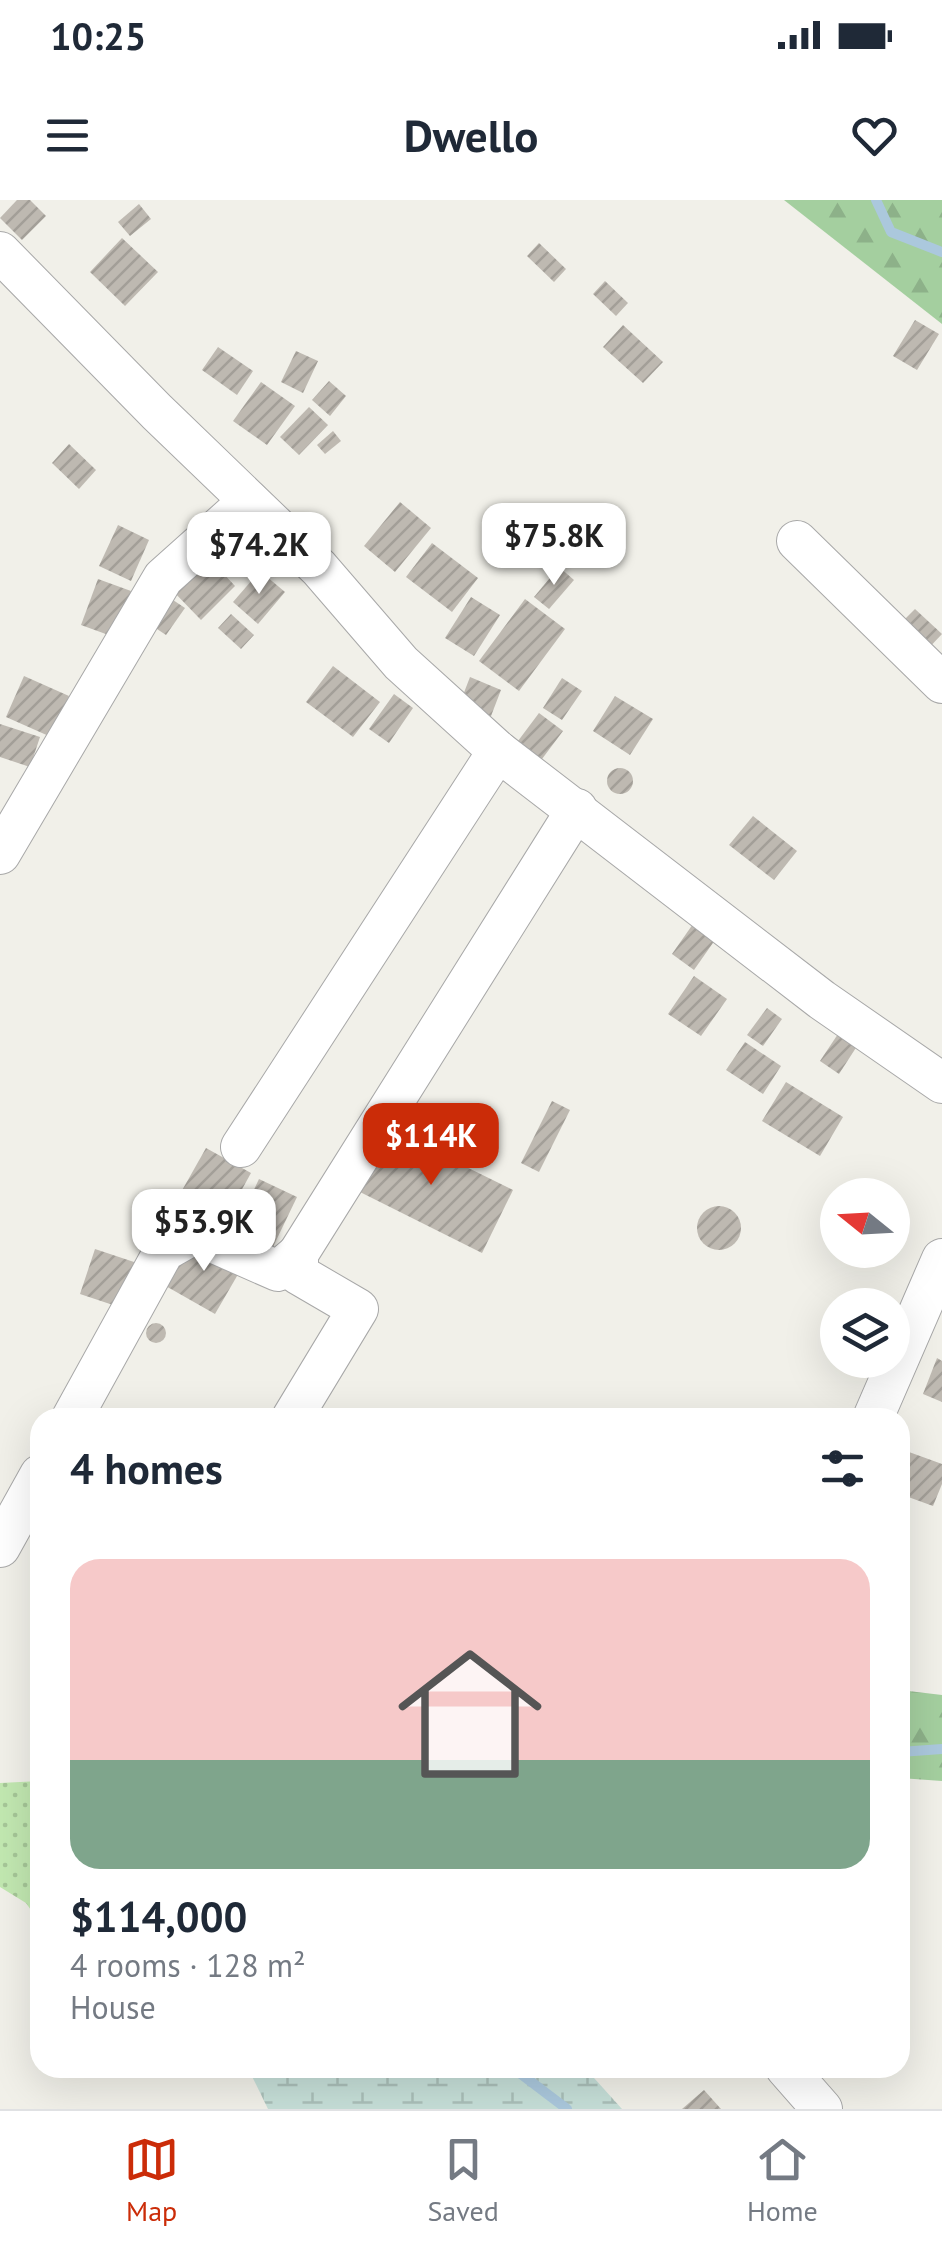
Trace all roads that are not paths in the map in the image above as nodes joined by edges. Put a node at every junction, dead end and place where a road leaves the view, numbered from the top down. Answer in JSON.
{"nodes":[{"id":1,"x":0,"y":252,"type":"edge"},
{"id":2,"x":249,"y":501,"type":"junction"},
{"id":3,"x":797,"y":541,"type":"dead end"},
{"id":4,"x":942,"y":682,"type":"edge"},
{"id":5,"x":498,"y":750,"type":"junction"},
{"id":6,"x":577,"y":810,"type":"junction"},
{"id":7,"x":0,"y":854,"type":"edge"},
{"id":8,"x":942,"y":1083,"type":"edge"},
{"id":9,"x":241,"y":1146,"type":"dead end"},
{"id":10,"x":298,"y":1254,"type":"junction"},
{"id":11,"x":942,"y":1259,"type":"edge"},
{"id":12,"x":78,"y":1408,"type":"edge"},
{"id":13,"x":298,"y":1408,"type":"edge"},
{"id":14,"x":877,"y":1408,"type":"edge"},
{"id":15,"x":30,"y":1493,"type":"edge"},
{"id":16,"x":0,"y":1547,"type":"edge"},
{"id":17,"x":795,"y":2078,"type":"edge"},
{"id":18,"x":822,"y":2109,"type":"edge"}],
"edges":[{"from":1,"to":2,"type":"street"},
{"from":2,"to":5,"type":"street"},
{"from":2,"to":7,"type":"street"},
{"from":3,"to":4,"type":"street"},
{"from":5,"to":6,"type":"street"},
{"from":5,"to":9,"type":"street"},
{"from":6,"to":8,"type":"street"},
{"from":6,"to":10,"type":"street"},
{"from":10,"to":12,"type":"street"},
{"from":10,"to":13,"type":"street"},
{"from":11,"to":14,"type":"street"},
{"from":15,"to":16,"type":"street"},
{"from":17,"to":18,"type":"street"}]}
